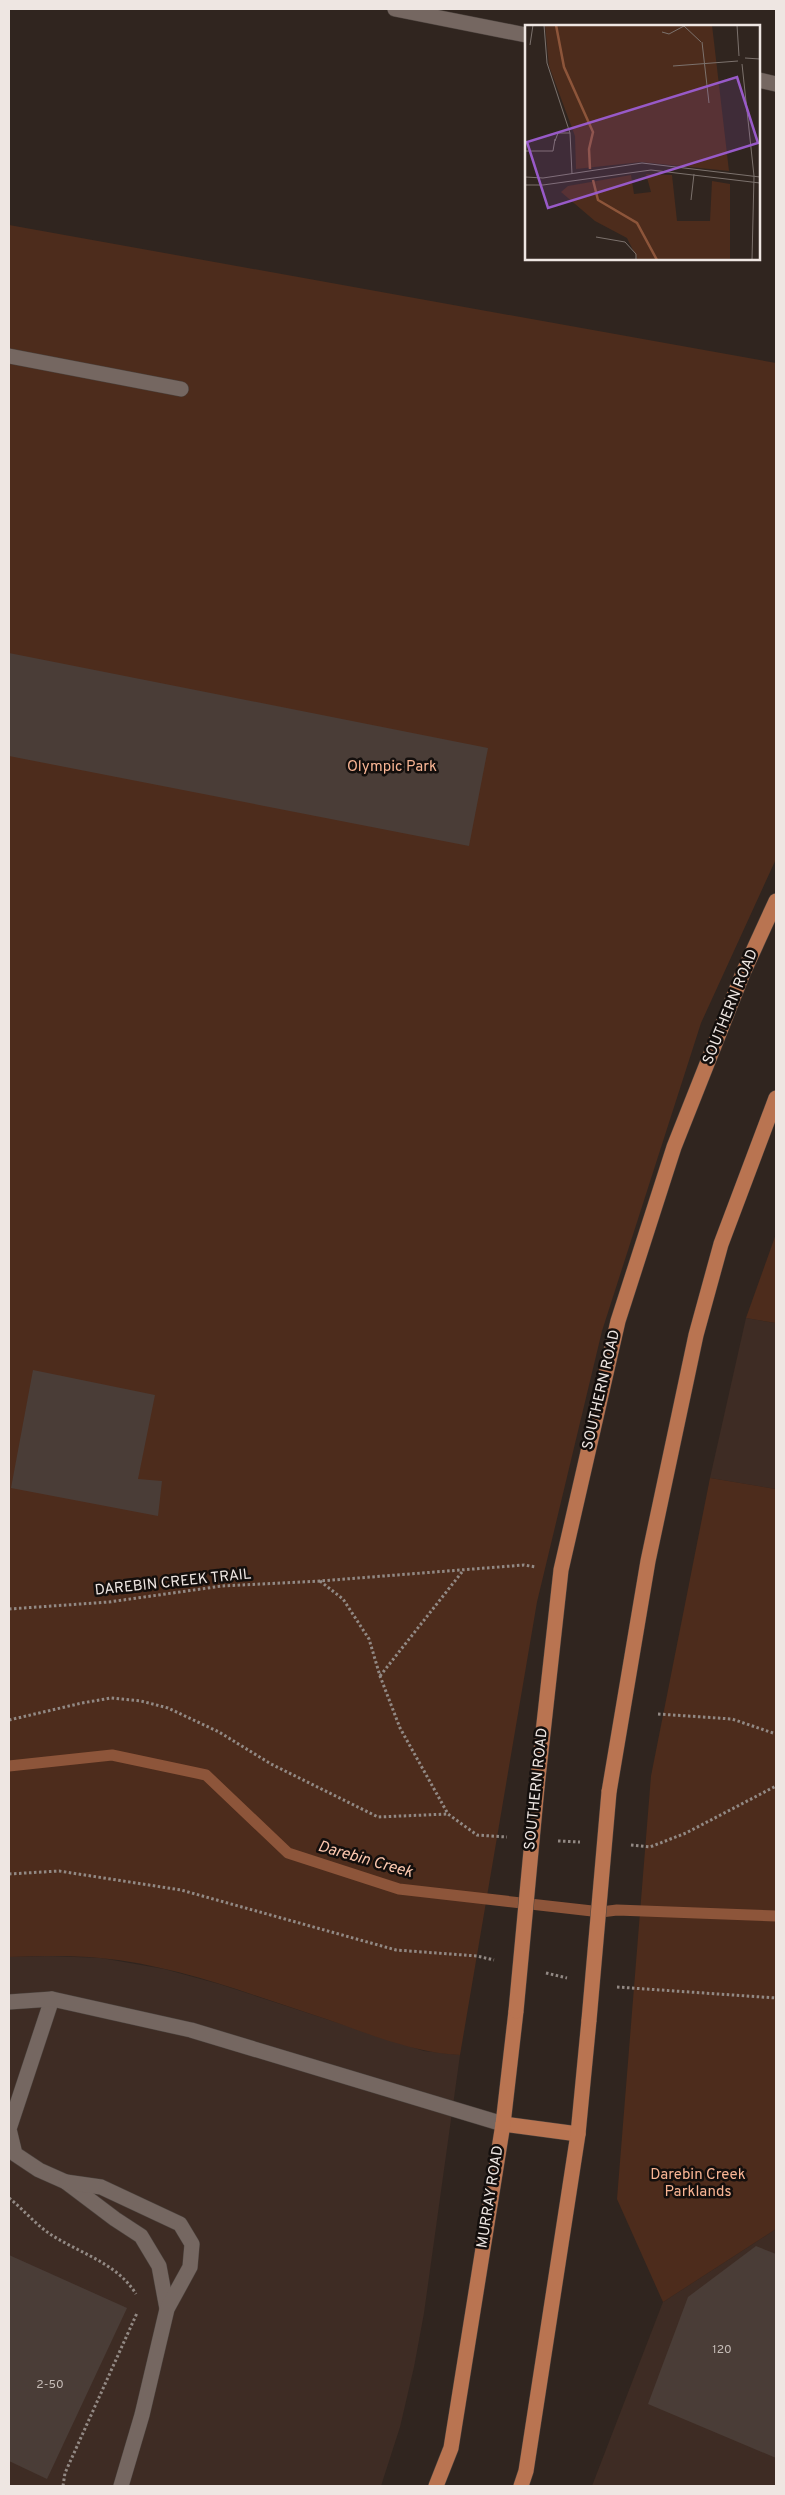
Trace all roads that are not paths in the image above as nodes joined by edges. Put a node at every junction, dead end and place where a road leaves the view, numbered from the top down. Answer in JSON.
{"nodes":[{"id":1,"x":395,"y":9,"type":"edge"},
{"id":2,"x":525,"y":34,"type":"edge"},
{"id":3,"x":760,"y":80,"type":"edge"},
{"id":4,"x":776,"y":84,"type":"edge"},
{"id":5,"x":9,"y":356,"type":"edge"},
{"id":6,"x":181,"y":390,"type":"dead end"},
{"id":7,"x":776,"y":901,"type":"edge"},
{"id":8,"x":776,"y":1098,"type":"edge"},
{"id":9,"x":526,"y":1904,"type":"joint"},
{"id":10,"x":52,"y":1999,"type":"junction"},
{"id":11,"x":9,"y":2002,"type":"edge"},
{"id":12,"x":503,"y":2124,"type":"junction"},
{"id":13,"x":578,"y":2134,"type":"junction"},
{"id":14,"x":66,"y":2182,"type":"junction"},
{"id":15,"x":167,"y":2309,"type":"junction"},
{"id":16,"x":121,"y":2486,"type":"edge"},
{"id":17,"x":436,"y":2486,"type":"edge"},
{"id":18,"x":520,"y":2486,"type":"edge"}],
"edges":[{"from":1,"to":2,"type":"street"},
{"from":3,"to":4,"type":"street"},
{"from":5,"to":6,"type":"street"},
{"from":7,"to":9,"type":"main road","name":"SOUTHERN ROAD","bridge":true},
{"from":8,"to":13,"type":"main road","bridge":true},
{"from":9,"to":12,"type":"main road","name":"MURRAY ROAD","bridge":true},
{"from":10,"to":11,"type":"street"},
{"from":10,"to":12,"type":"street"},
{"from":10,"to":14,"type":"street"},
{"from":12,"to":13,"type":"main road"},
{"from":12,"to":17,"type":"main road","name":"MURRAY ROAD"},
{"from":13,"to":18,"type":"main road"},
{"from":14,"to":15,"type":"street"},
{"from":14,"to":15,"type":"street"},
{"from":15,"to":16,"type":"street"}]}
